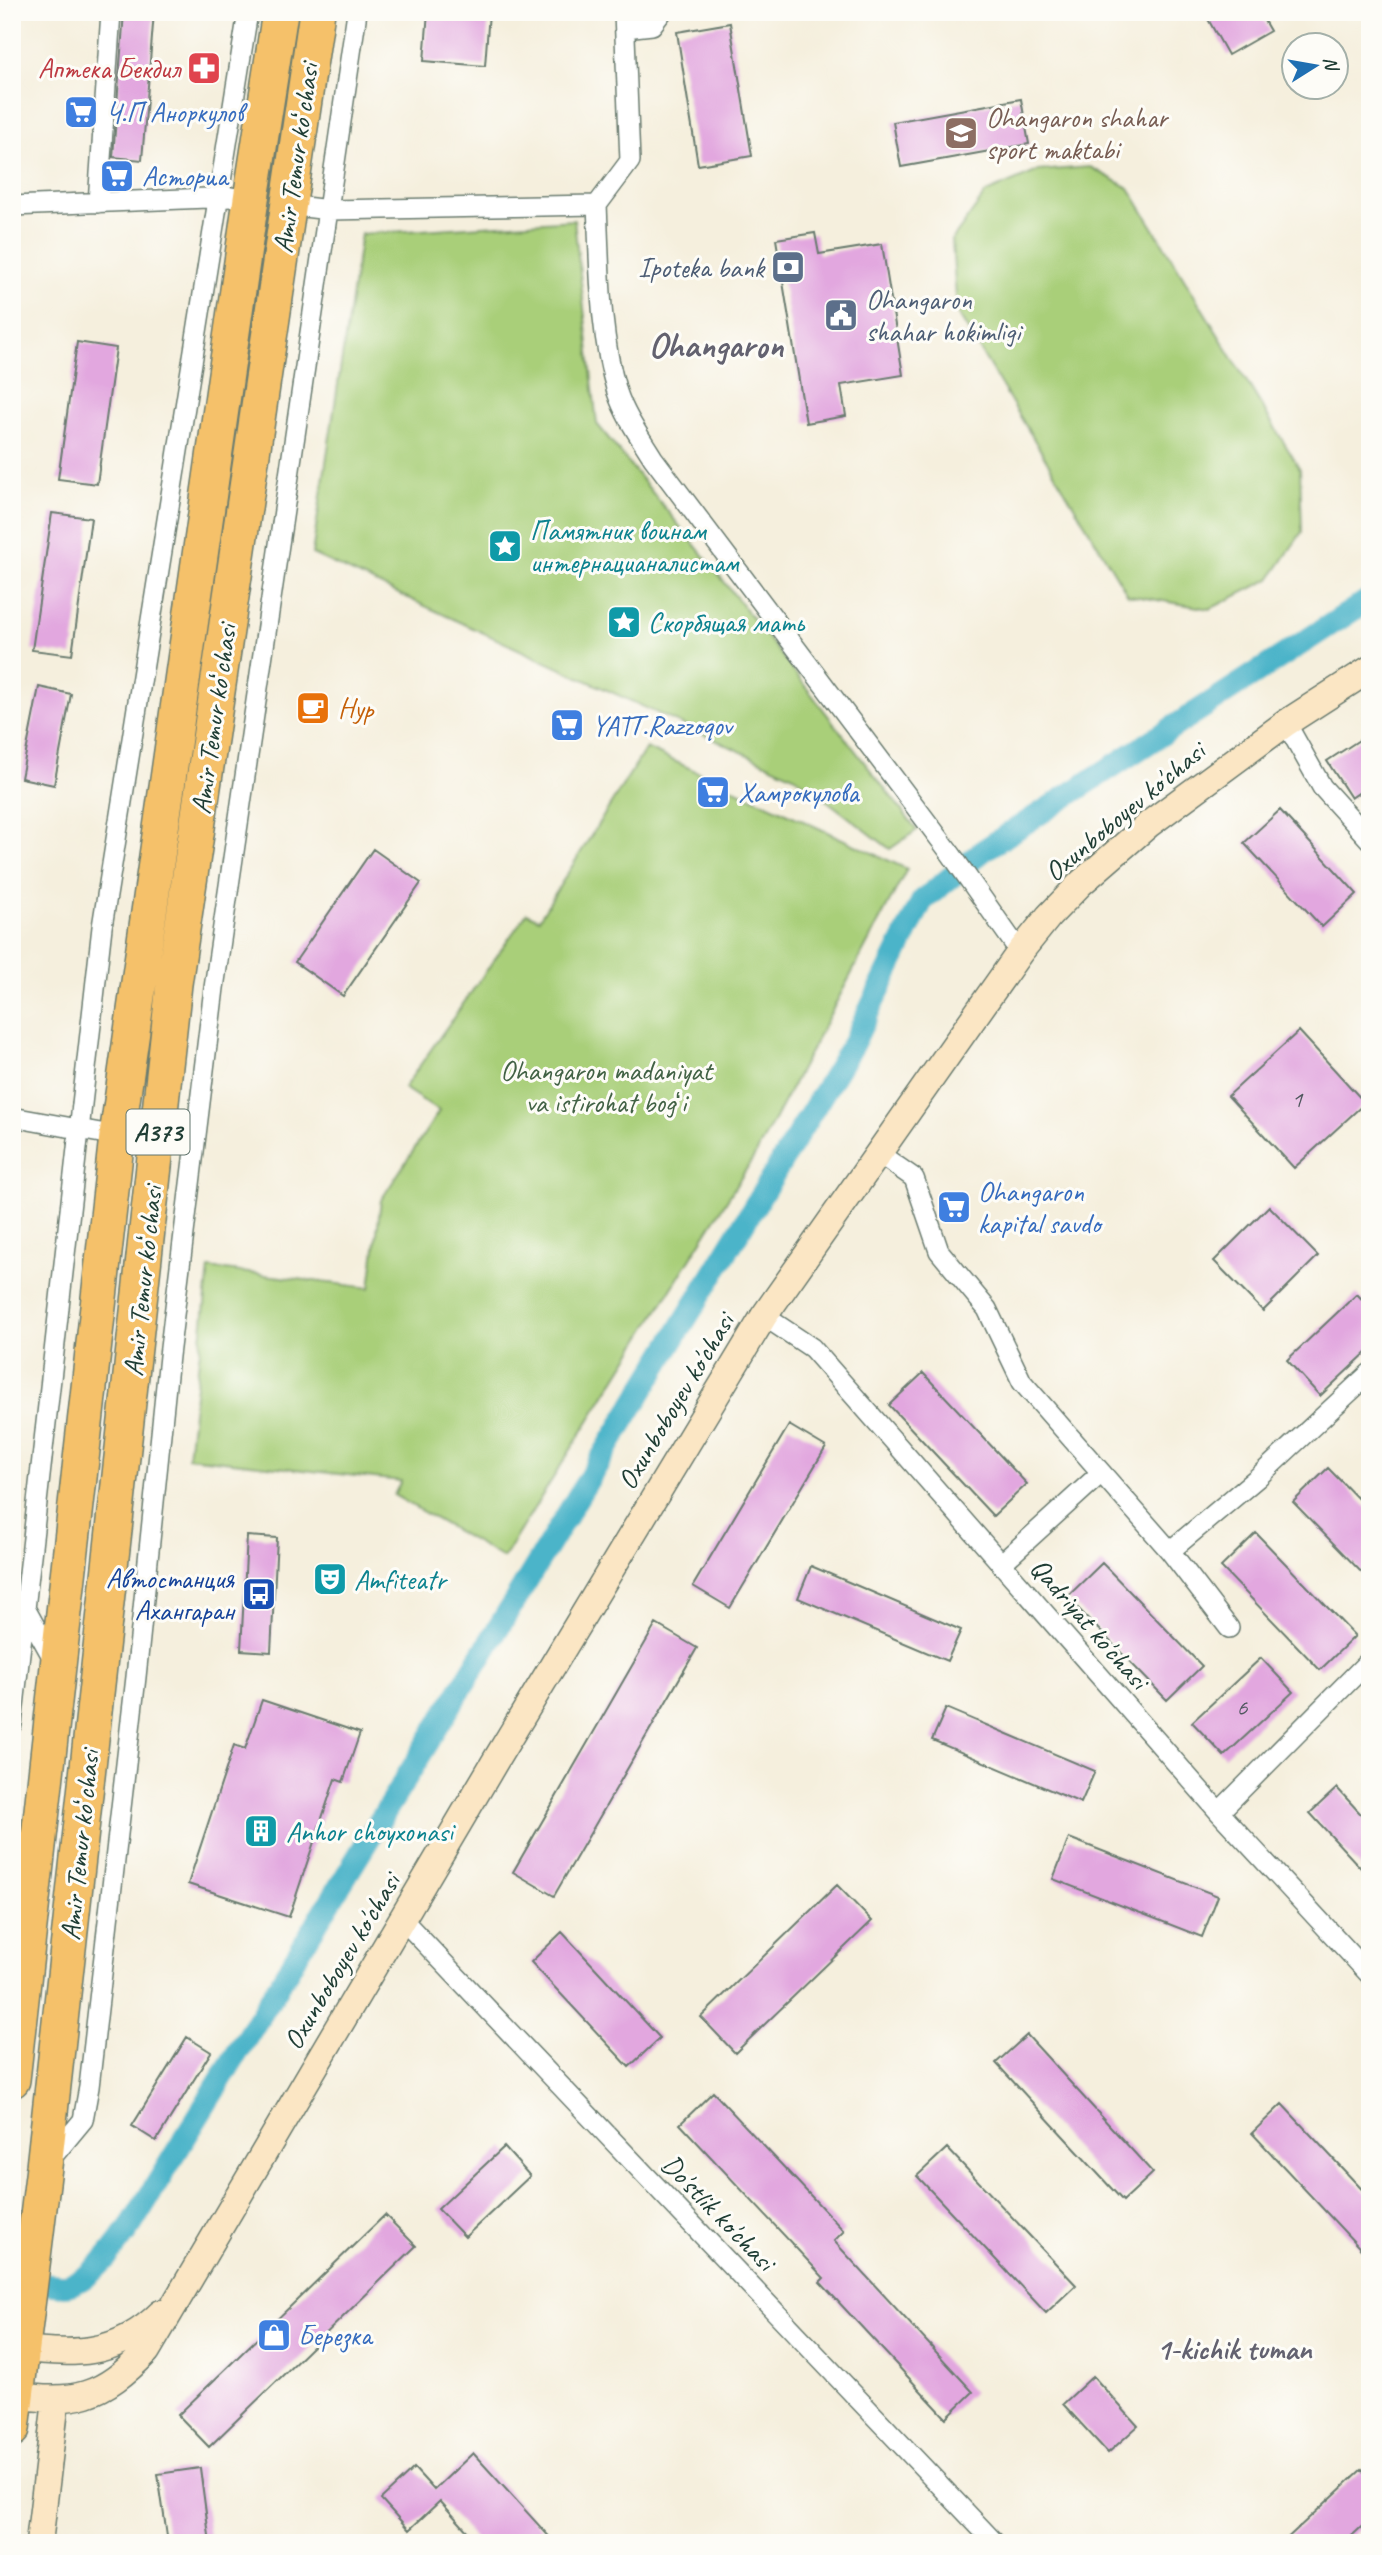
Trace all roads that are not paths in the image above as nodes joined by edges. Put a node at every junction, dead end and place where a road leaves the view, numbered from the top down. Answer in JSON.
{"nodes":[{"id":1,"x":111,"y":12,"type":"edge"},
{"id":2,"x":248,"y":12,"type":"edge"},
{"id":3,"x":280,"y":12,"type":"edge"},
{"id":4,"x":317,"y":12,"type":"edge"},
{"id":5,"x":357,"y":12,"type":"edge"},
{"id":6,"x":662,"y":12,"type":"edge"},
{"id":7,"x":624,"y":20,"type":"edge"},
{"id":8,"x":236,"y":198,"type":"junction"},
{"id":9,"x":99,"y":202,"type":"junction"},
{"id":10,"x":288,"y":205,"type":"junction"},
{"id":11,"x":597,"y":205,"type":"junction"},
{"id":12,"x":12,"y":206,"type":"edge"},
{"id":13,"x":329,"y":210,"type":"junction"},
{"id":14,"x":1370,"y":669,"type":"edge"},
{"id":15,"x":1286,"y":723,"type":"junction"},
{"id":16,"x":1370,"y":840,"type":"edge"},
{"id":17,"x":1020,"y":952,"type":"junction"},
{"id":18,"x":12,"y":1117,"type":"edge"},
{"id":19,"x":79,"y":1131,"type":"junction"},
{"id":20,"x":117,"y":1136,"type":"junction"},
{"id":21,"x":878,"y":1153,"type":"junction"},
{"id":22,"x":764,"y":1315,"type":"junction"},
{"id":23,"x":1370,"y":1373,"type":"edge"},
{"id":24,"x":1100,"y":1474,"type":"junction"},
{"id":25,"x":1170,"y":1552,"type":"junction"},
{"id":26,"x":1001,"y":1564,"type":"junction"},
{"id":27,"x":25,"y":1608,"type":"junction"},
{"id":28,"x":1229,"y":1628,"type":"dead end"},
{"id":29,"x":1370,"y":1660,"type":"edge"},
{"id":30,"x":57,"y":1666,"type":"junction"},
{"id":31,"x":12,"y":1724,"type":"edge"},
{"id":32,"x":1219,"y":1812,"type":"junction"},
{"id":33,"x":402,"y":1919,"type":"junction"},
{"id":34,"x":1370,"y":1975,"type":"edge"},
{"id":35,"x":12,"y":2080,"type":"edge"},
{"id":36,"x":44,"y":2167,"type":"junction"},
{"id":37,"x":182,"y":2291,"type":"junction"},
{"id":38,"x":114,"y":2346,"type":"junction"},
{"id":39,"x":17,"y":2348,"type":"edge"},
{"id":40,"x":123,"y":2373,"type":"junction"},
{"id":41,"x":56,"y":2400,"type":"junction"},
{"id":42,"x":14,"y":2406,"type":"edge"},
{"id":43,"x":39,"y":2543,"type":"edge"},
{"id":44,"x":995,"y":2543,"type":"edge"}],
"edges":[{"from":1,"to":9,"type":"street"},
{"from":2,"to":8,"type":"street"},
{"from":3,"to":8,"type":"highway","name":"Amir Temur koʻchasi","number":"A373"},
{"from":4,"to":10,"type":"highway","name":"Amir Temur koʻchasi","number":"A373"},
{"from":5,"to":13,"type":"street"},
{"from":6,"to":7,"type":"street"},
{"from":7,"to":11,"type":"street"},
{"from":8,"to":9,"type":"street"},
{"from":8,"to":10,"type":"highway"},
{"from":8,"to":19,"type":"street"},
{"from":8,"to":20,"type":"highway","name":"Amir Temur koʻchasi","number":"A373"},
{"from":9,"to":12,"type":"street"},
{"from":10,"to":13,"type":"street"},
{"from":10,"to":36,"type":"highway","name":"Amir Temur koʻchasi","number":"A373"},
{"from":11,"to":13,"type":"street"},
{"from":11,"to":17,"type":"street"},
{"from":13,"to":36,"type":"street"},
{"from":14,"to":15,"type":"main road","name":"Oxunboboyev ko'chasi"},
{"from":15,"to":16,"type":"street"},
{"from":15,"to":17,"type":"main road","name":"Oxunboboyev ko'chasi"},
{"from":17,"to":21,"type":"main road","name":"Oxunboboyev ko'chasi"},
{"from":18,"to":19,"type":"street"},
{"from":19,"to":20,"type":"street"},
{"from":19,"to":27,"type":"street"},
{"from":20,"to":30,"type":"highway","name":"Amir Temur koʻchasi","number":"A373"},
{"from":21,"to":22,"type":"main road","name":"Oxunboboyev ko'chasi"},
{"from":21,"to":24,"type":"street"},
{"from":22,"to":26,"type":"street","name":"Qadriyat ko'chasi"},
{"from":22,"to":33,"type":"main road","name":"Oxunboboyev ko'chasi"},
{"from":23,"to":25,"type":"street"},
{"from":24,"to":25,"type":"street"},
{"from":24,"to":26,"type":"street"},
{"from":25,"to":28,"type":"street"},
{"from":26,"to":32,"type":"street","name":"Qadriyat ko'chasi"},
{"from":27,"to":30,"type":"street"},
{"from":27,"to":31,"type":"street"},
{"from":29,"to":32,"type":"street"},
{"from":30,"to":35,"type":"highway","name":"Amir Temur koʻchasi","number":"A373"},
{"from":32,"to":34,"type":"street","name":"Qadriyat ko'chasi"},
{"from":33,"to":37,"type":"main road","name":"Oxunboboyev ko'chasi"},
{"from":33,"to":44,"type":"street","name":"Do'stlik ko'chasi"},
{"from":36,"to":39,"type":"highway","name":"Amir Temur koʻchasi","number":"A373"},
{"from":37,"to":38,"type":"main road","name":"Oxunboboyev ko'chasi"},
{"from":37,"to":40,"type":"main road","name":"Oxunboboyev ko'chasi"},
{"from":38,"to":39,"type":"main road","name":"Oxunboboyev ko'chasi"},
{"from":38,"to":40,"type":"main road"},
{"from":39,"to":42,"type":"highway","name":"Amir Temur koʻchasi","number":"A373"},
{"from":40,"to":41,"type":"main road","name":"Oxunboboyev ko'chasi"},
{"from":41,"to":42,"type":"main road","name":"Oxunboboyev ko'chasi"},
{"from":41,"to":43,"type":"main road"}]}
